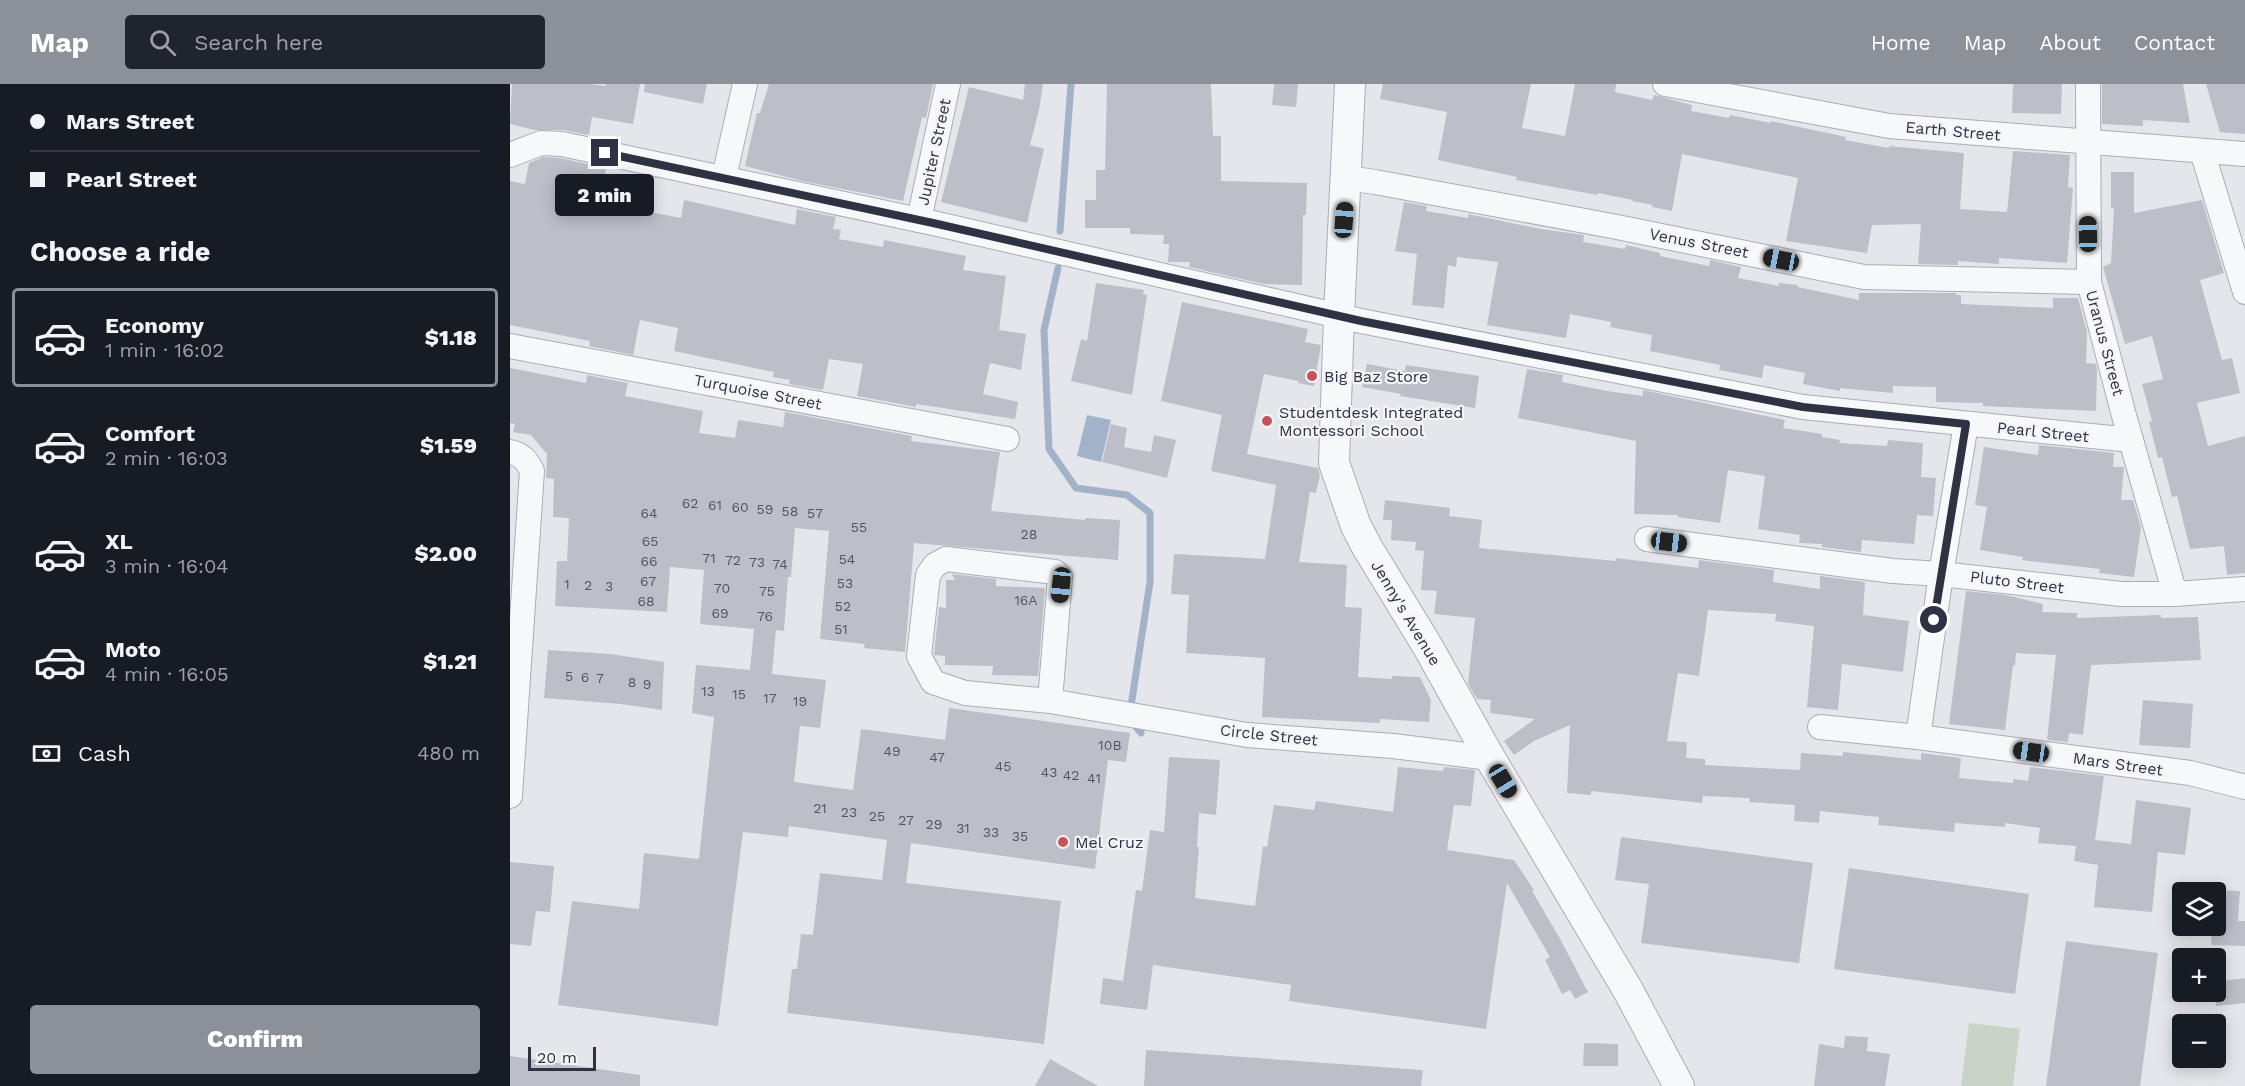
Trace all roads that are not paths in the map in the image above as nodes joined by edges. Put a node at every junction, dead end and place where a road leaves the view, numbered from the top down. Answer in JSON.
{"nodes":[{"id":1,"x":745,"y":84,"type":"edge"},
{"id":2,"x":948,"y":84,"type":"edge"},
{"id":3,"x":1350,"y":84,"type":"edge"},
{"id":4,"x":1665,"y":84,"type":"edge"},
{"id":5,"x":2088,"y":84,"type":"edge"},
{"id":6,"x":1763,"y":93,"type":"edge"},
{"id":7,"x":2086,"y":142,"type":"junction"},
{"id":8,"x":2202,"y":151,"type":"junction"},
{"id":9,"x":2245,"y":154,"type":"edge"},
{"id":10,"x":510,"y":155,"type":"edge"},
{"id":11,"x":724,"y":177,"type":"junction"},
{"id":12,"x":1347,"y":178,"type":"junction"},
{"id":13,"x":919,"y":220,"type":"junction"},
{"id":14,"x":2089,"y":282,"type":"junction"},
{"id":15,"x":2245,"y":292,"type":"edge"},
{"id":16,"x":1339,"y":316,"type":"junction"},
{"id":17,"x":510,"y":346,"type":"edge"},
{"id":18,"x":1966,"y":424,"type":"junction"},
{"id":19,"x":1007,"y":439,"type":"dead end"},
{"id":20,"x":2131,"y":440,"type":"junction"},
{"id":21,"x":510,"y":452,"type":"edge"},
{"id":22,"x":1647,"y":539,"type":"dead end"},
{"id":23,"x":1941,"y":574,"type":"junction"},
{"id":24,"x":2245,"y":589,"type":"edge"},
{"id":25,"x":2175,"y":594,"type":"junction"},
{"id":26,"x":516,"y":619,"type":"edge"},
{"id":27,"x":1050,"y":701,"type":"junction"},
{"id":28,"x":1820,"y":727,"type":"dead end"},
{"id":29,"x":1918,"y":737,"type":"junction"},
{"id":30,"x":1490,"y":758,"type":"junction"},
{"id":31,"x":2245,"y":787,"type":"edge"},
{"id":32,"x":510,"y":796,"type":"edge"},
{"id":33,"x":1679,"y":1086,"type":"edge"}],
"edges":[{"from":1,"to":11,"type":"street"},
{"from":2,"to":13,"type":"street","name":"Jupiter Street"},
{"from":3,"to":12,"type":"street","name":"Jenny's Avenue"},
{"from":4,"to":6,"type":"street","name":"Earth Street"},
{"from":5,"to":7,"type":"street","name":"Uranus Street"},
{"from":6,"to":7,"type":"street","name":"Earth Street"},
{"from":7,"to":8,"type":"street","name":"Earth Street"},
{"from":7,"to":14,"type":"street","name":"Uranus Street"},
{"from":8,"to":9,"type":"street","name":"Earth Street"},
{"from":8,"to":15,"type":"street"},
{"from":10,"to":11,"type":"street","name":"Pearl Street"},
{"from":11,"to":13,"type":"street","name":"Pearl Street"},
{"from":12,"to":14,"type":"street","name":"Venus Street"},
{"from":12,"to":16,"type":"street","name":"Jenny's Avenue"},
{"from":13,"to":16,"type":"street","name":"Pearl Street"},
{"from":14,"to":20,"type":"street","name":"Uranus Street"},
{"from":16,"to":18,"type":"street","name":"Pearl Street"},
{"from":16,"to":30,"type":"street","name":"Jenny's Avenue"},
{"from":17,"to":19,"type":"street","name":"Turquoise Street"},
{"from":18,"to":20,"type":"street","name":"Pearl Street"},
{"from":18,"to":23,"type":"street"},
{"from":20,"to":25,"type":"street","name":"Uranus Street"},
{"from":21,"to":26,"type":"street"},
{"from":22,"to":23,"type":"street","name":"Pluto Street"},
{"from":23,"to":25,"type":"street","name":"Pluto Street"},
{"from":23,"to":29,"type":"street"},
{"from":24,"to":25,"type":"street","name":"Pluto Street"},
{"from":26,"to":32,"type":"street"},
{"from":27,"to":27,"type":"street","name":"Circle Street"},
{"from":27,"to":30,"type":"street","name":"Circle Street"},
{"from":28,"to":29,"type":"street","name":"Mars Street"},
{"from":29,"to":31,"type":"street","name":"Mars Street"},
{"from":30,"to":33,"type":"street","name":"Jenny's Avenue"}]}
